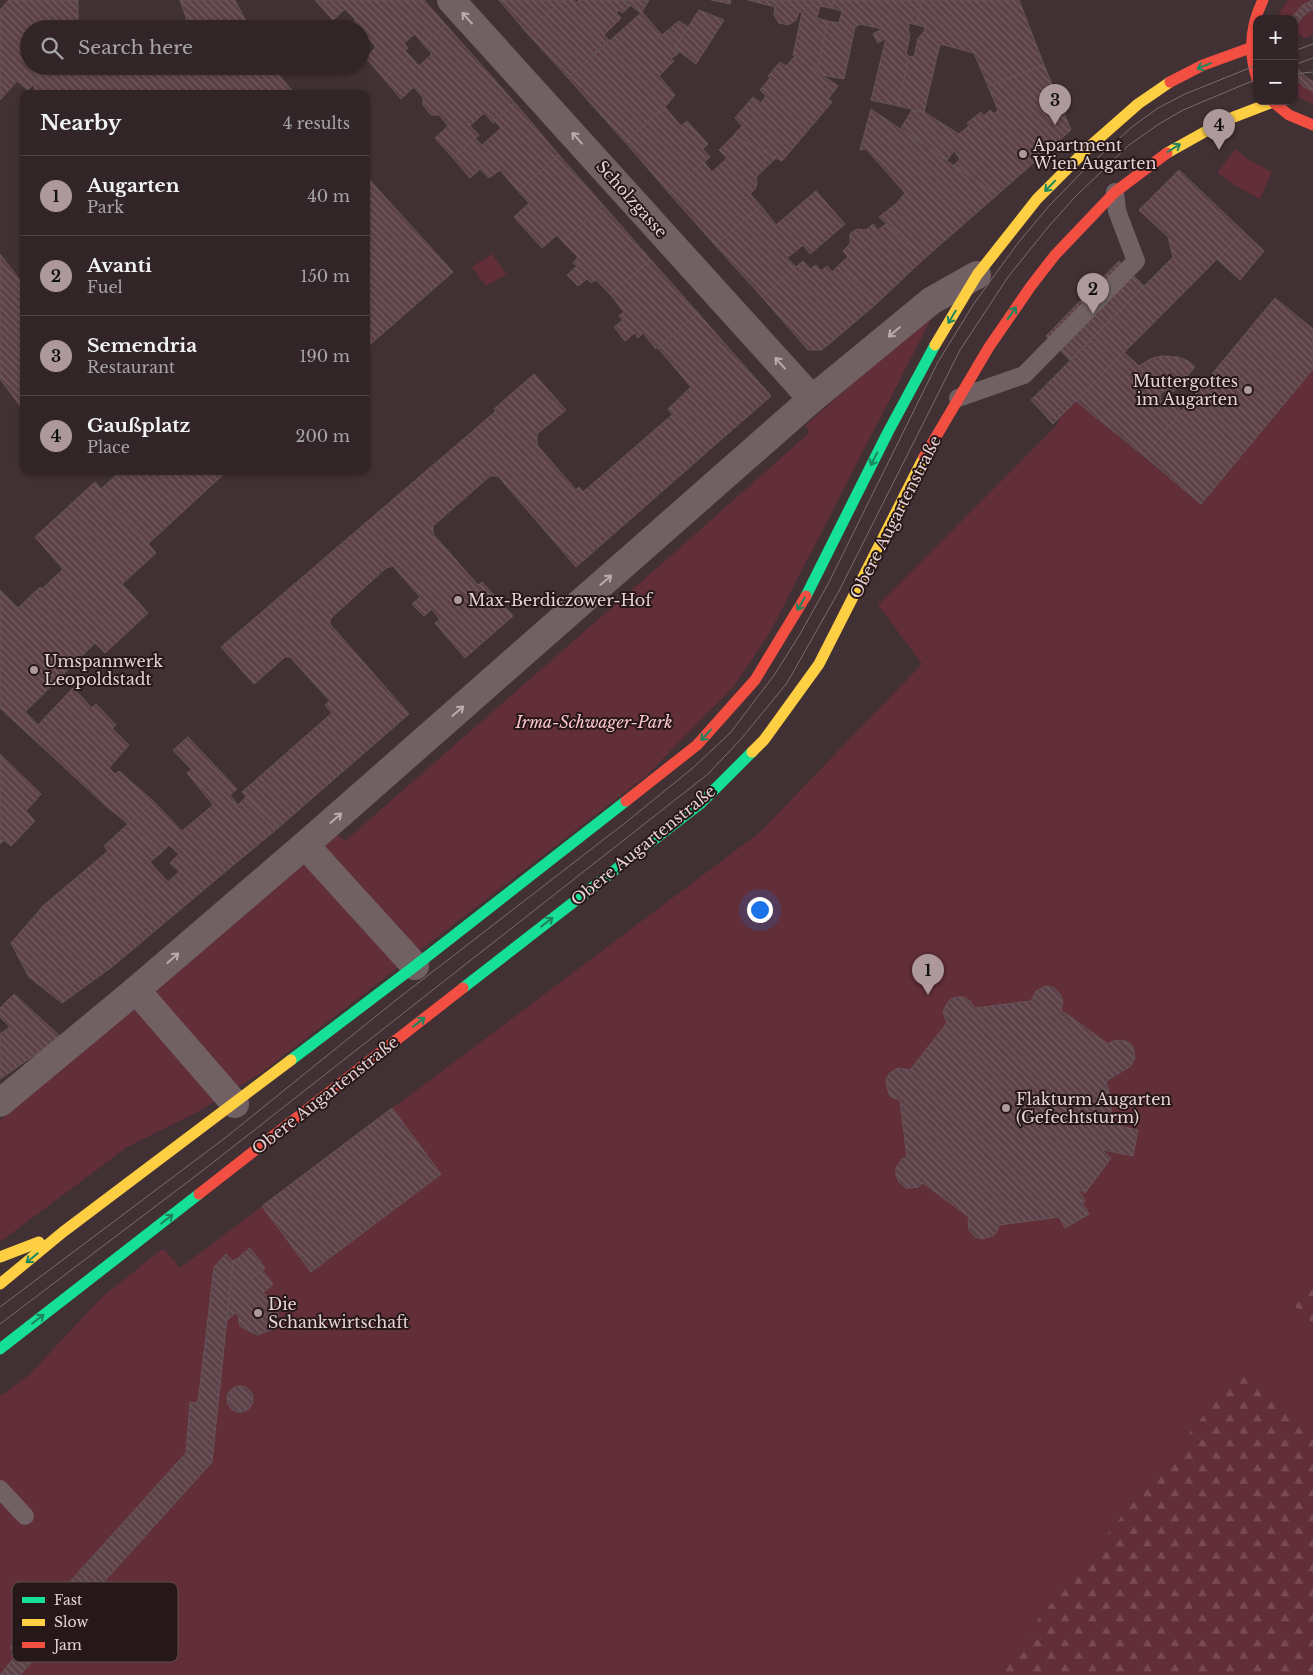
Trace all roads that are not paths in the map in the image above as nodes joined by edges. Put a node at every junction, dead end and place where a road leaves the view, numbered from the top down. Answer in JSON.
{"nodes":[{"id":1,"x":451,"y":0,"type":"edge"},
{"id":2,"x":1263,"y":0,"type":"edge"},
{"id":3,"x":1250,"y":48,"type":"junction"},
{"id":4,"x":1253,"y":68,"type":"edge"},
{"id":5,"x":1264,"y":105,"type":"edge"},
{"id":6,"x":1276,"y":105,"type":"edge"},
{"id":7,"x":1311,"y":127,"type":"edge"},
{"id":8,"x":1115,"y":192,"type":"junction"},
{"id":9,"x":977,"y":275,"type":"junction"},
{"id":10,"x":957,"y":398,"type":"junction"},
{"id":11,"x":812,"y":399,"type":"junction"},
{"id":12,"x":305,"y":845,"type":"junction"},
{"id":13,"x":415,"y":966,"type":"junction"},
{"id":14,"x":136,"y":990,"type":"junction"},
{"id":15,"x":0,"y":1103,"type":"edge"},
{"id":16,"x":235,"y":1104,"type":"junction"},
{"id":17,"x":64,"y":1232,"type":"junction"},
{"id":18,"x":0,"y":1257,"type":"edge"},
{"id":19,"x":0,"y":1284,"type":"edge"},
{"id":20,"x":0,"y":1349,"type":"edge"},
{"id":21,"x":0,"y":1489,"type":"edge"},
{"id":22,"x":25,"y":1516,"type":"dead end"}],
"edges":[{"from":11,"to":1,"type":"street","name":"Scholzgasse","one_way":true},
{"from":2,"to":3,"type":"street"},
{"from":3,"to":4,"type":"street"},
{"from":3,"to":9,"type":"street","one_way":true},
{"from":8,"to":5,"type":"street","name":"Obere Augartenstraße","one_way":true},
{"from":6,"to":7,"type":"street"},
{"from":10,"to":8,"type":"street","name":"Obere Augartenstraße","one_way":true},
{"from":8,"to":10,"type":"lane"},
{"from":9,"to":11,"type":"street","one_way":true},
{"from":9,"to":13,"type":"street","one_way":true},
{"from":20,"to":10,"type":"street","name":"Obere Augartenstraße","one_way":true},
{"from":12,"to":11,"type":"street","one_way":true},
{"from":12,"to":13,"type":"street"},
{"from":14,"to":12,"type":"street","one_way":true},
{"from":13,"to":16,"type":"street"},
{"from":14,"to":15,"type":"street"},
{"from":14,"to":16,"type":"street"},
{"from":16,"to":17,"type":"street"},
{"from":17,"to":18,"type":"street"},
{"from":17,"to":19,"type":"street","one_way":true},
{"from":21,"to":22,"type":"lane"}]}
